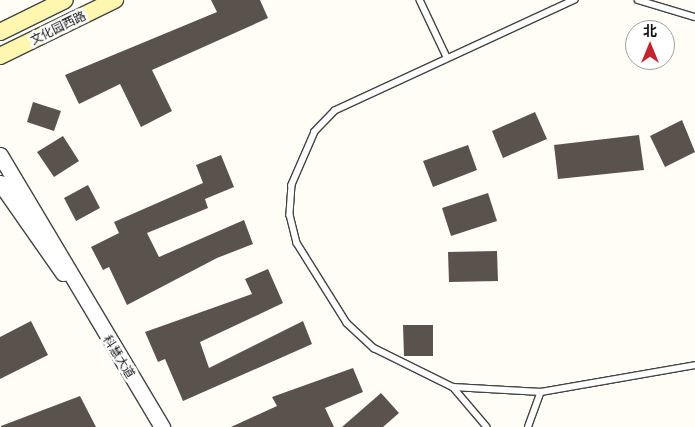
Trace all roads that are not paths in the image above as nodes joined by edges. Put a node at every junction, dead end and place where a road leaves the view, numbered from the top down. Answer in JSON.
{"nodes":[{"id":1,"x":65,"y":0,"type":"edge"},
{"id":2,"x":115,"y":0,"type":"edge"},
{"id":3,"x":420,"y":0,"type":"edge"},
{"id":4,"x":575,"y":0,"type":"edge"},
{"id":5,"x":638,"y":0,"type":"edge"},
{"id":6,"x":695,"y":16,"type":"edge"},
{"id":7,"x":0,"y":32,"type":"edge"},
{"id":8,"x":0,"y":56,"type":"edge"},
{"id":9,"x":447,"y":57,"type":"junction"},
{"id":10,"x":0,"y":154,"type":"edge"},
{"id":11,"x":0,"y":183,"type":"edge"},
{"id":12,"x":76,"y":288,"type":"junction"},
{"id":13,"x":695,"y":365,"type":"edge"},
{"id":14,"x":453,"y":387,"type":"junction"},
{"id":15,"x":541,"y":392,"type":"junction"},
{"id":16,"x":162,"y":427,"type":"edge"},
{"id":17,"x":487,"y":427,"type":"edge"},
{"id":18,"x":528,"y":427,"type":"edge"}],
"edges":[{"from":1,"to":7,"type":"main road","name":"文化园西路"},
{"from":2,"to":8,"type":"main road","name":"文化园西路"},
{"from":3,"to":9,"type":"lane"},
{"from":4,"to":9,"type":"lane"},
{"from":5,"to":6,"type":"lane"},
{"from":9,"to":14,"type":"lane"},
{"from":10,"to":12,"type":"street","name":"科慧大道"},
{"from":11,"to":12,"type":"street","name":"科慧大道"},
{"from":12,"to":16,"type":"street","name":"科慧大道"},
{"from":13,"to":15,"type":"lane"},
{"from":14,"to":15,"type":"lane"},
{"from":14,"to":17,"type":"lane"},
{"from":15,"to":18,"type":"lane"}]}
